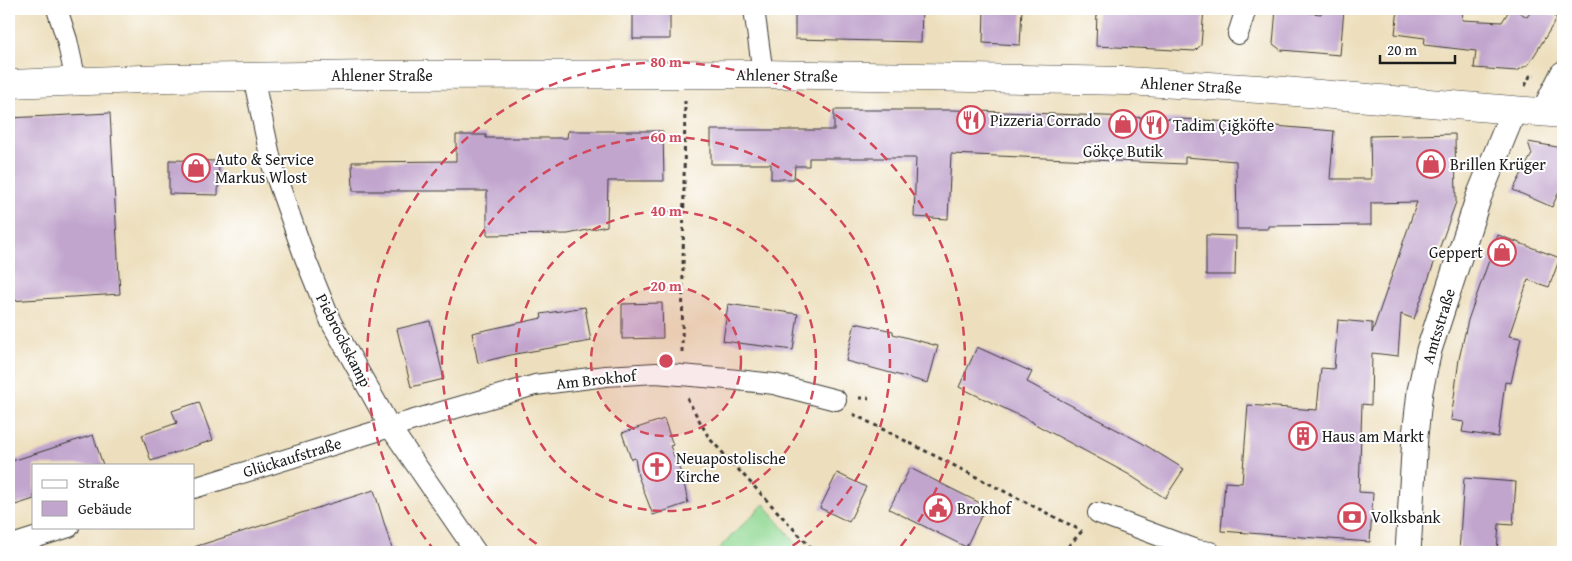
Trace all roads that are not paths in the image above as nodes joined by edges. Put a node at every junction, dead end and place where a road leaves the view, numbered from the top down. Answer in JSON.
{"nodes":[{"id":1,"x":57,"y":9,"type":"edge"},
{"id":2,"x":754,"y":9,"type":"edge"},
{"id":3,"x":1246,"y":9,"type":"edge"},
{"id":4,"x":1238,"y":34,"type":"dead end"},
{"id":5,"x":763,"y":74,"type":"junction"},
{"id":6,"x":1563,"y":74,"type":"edge"},
{"id":7,"x":253,"y":76,"type":"junction"},
{"id":8,"x":76,"y":81,"type":"junction"},
{"id":9,"x":9,"y":84,"type":"edge"},
{"id":10,"x":1514,"y":110,"type":"junction"},
{"id":11,"x":1554,"y":113,"type":"edge"},
{"id":12,"x":836,"y":400,"type":"road end"},
{"id":13,"x":390,"y":427,"type":"junction"},
{"id":14,"x":195,"y":488,"type":"edge"},
{"id":15,"x":1098,"y":513,"type":"road end"},
{"id":16,"x":66,"y":528,"type":"edge"},
{"id":17,"x":9,"y":546,"type":"edge"},
{"id":18,"x":476,"y":552,"type":"edge"},
{"id":19,"x":1210,"y":552,"type":"edge"},
{"id":20,"x":1408,"y":552,"type":"edge"}],
"edges":[{"from":1,"to":8,"type":"street"},
{"from":2,"to":5,"type":"street"},
{"from":3,"to":4,"type":"street"},
{"from":5,"to":7,"type":"main road","name":"Ahlener Straße"},
{"from":5,"to":10,"type":"main road","name":"Ahlener Straße"},
{"from":6,"to":11,"type":"street"},
{"from":7,"to":8,"type":"main road","name":"Ahlener Straße"},
{"from":7,"to":13,"type":"street","name":"Piebrockskamp"},
{"from":8,"to":9,"type":"main road","name":"Ahlener Straße"},
{"from":10,"to":11,"type":"main road","name":"Ahlener Straße"},
{"from":10,"to":20,"type":"street","name":"Amtsstraße"},
{"from":12,"to":13,"type":"street","name":"Am Brokhof"},
{"from":13,"to":14,"type":"street","name":"Glückaufstraße"},
{"from":13,"to":18,"type":"street","name":"Piebrockskamp"},
{"from":15,"to":19,"type":"street"},
{"from":16,"to":17,"type":"street"}]}
